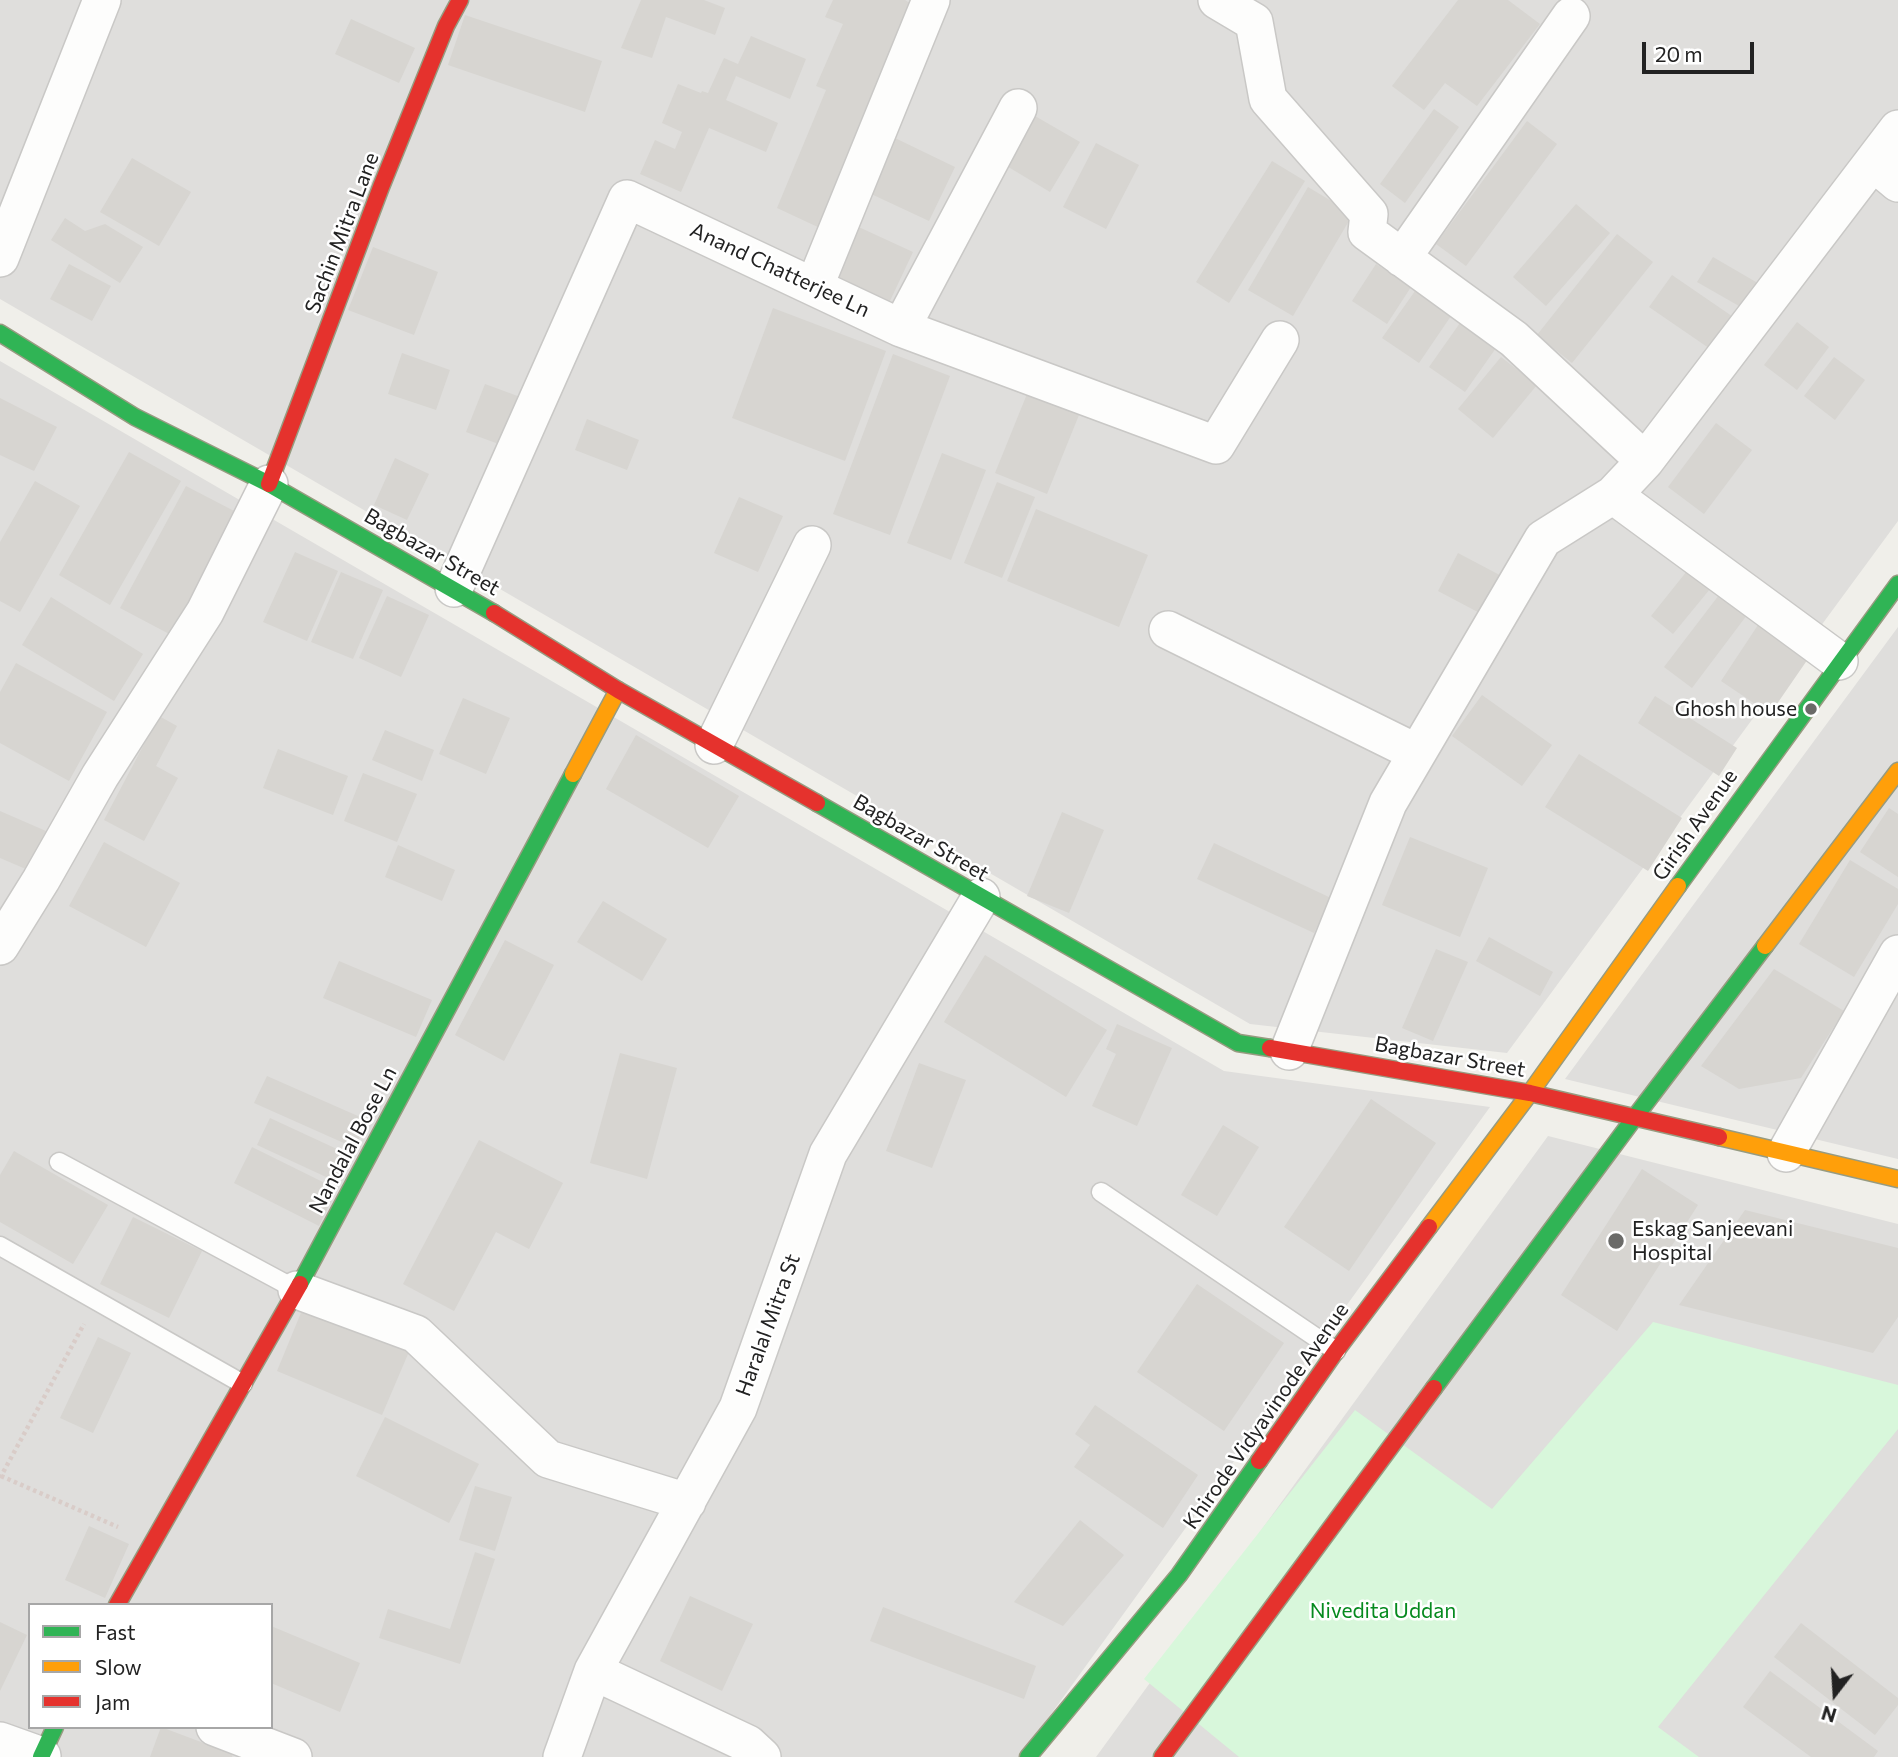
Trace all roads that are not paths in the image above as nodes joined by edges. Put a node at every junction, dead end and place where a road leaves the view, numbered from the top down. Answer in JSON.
{"nodes":[{"id":1,"x":102,"y":0,"type":"edge"},
{"id":2,"x":460,"y":0,"type":"edge"},
{"id":3,"x":931,"y":0,"type":"edge"},
{"id":4,"x":1217,"y":0,"type":"edge"},
{"id":5,"x":1572,"y":16,"type":"dead end"},
{"id":6,"x":1018,"y":108,"type":"dead end"},
{"id":7,"x":1898,"y":130,"type":"edge"},
{"id":8,"x":1886,"y":172,"type":"edge"},
{"id":9,"x":0,"y":258,"type":"edge"},
{"id":10,"x":1402,"y":258,"type":"junction"},
{"id":11,"x":815,"y":285,"type":"junction"},
{"id":12,"x":901,"y":328,"type":"junction"},
{"id":13,"x":0,"y":333,"type":"edge"},
{"id":14,"x":1280,"y":340,"type":"dead end"},
{"id":15,"x":1645,"y":461,"type":"junction"},
{"id":16,"x":269,"y":484,"type":"junction"},
{"id":17,"x":1613,"y":495,"type":"junction"},
{"id":18,"x":812,"y":545,"type":"dead end"},
{"id":19,"x":1898,"y":584,"type":"edge"},
{"id":20,"x":454,"y":588,"type":"junction"},
{"id":21,"x":1168,"y":630,"type":"dead end"},
{"id":22,"x":1839,"y":661,"type":"junction"},
{"id":23,"x":618,"y":690,"type":"junction"},
{"id":24,"x":714,"y":745,"type":"junction"},
{"id":25,"x":1417,"y":753,"type":"junction"},
{"id":26,"x":1898,"y":771,"type":"edge"},
{"id":27,"x":981,"y":897,"type":"junction"},
{"id":28,"x":0,"y":946,"type":"edge"},
{"id":29,"x":1898,"y":954,"type":"edge"},
{"id":30,"x":1289,"y":1051,"type":"junction"},
{"id":31,"x":1530,"y":1093,"type":"junction"},
{"id":32,"x":1635,"y":1117,"type":"junction"},
{"id":33,"x":1786,"y":1153,"type":"junction"},
{"id":34,"x":59,"y":1162,"type":"dead end"},
{"id":35,"x":1898,"y":1179,"type":"edge"},
{"id":36,"x":1101,"y":1192,"type":"dead end"},
{"id":37,"x":0,"y":1246,"type":"edge"},
{"id":38,"x":297,"y":1290,"type":"junction"},
{"id":39,"x":1336,"y":1351,"type":"junction"},
{"id":40,"x":243,"y":1384,"type":"junction"},
{"id":41,"x":687,"y":1502,"type":"junction"},
{"id":42,"x":118,"y":1603,"type":"edge"},
{"id":43,"x":593,"y":1671,"type":"junction"},
{"id":44,"x":220,"y":1729,"type":"edge"},
{"id":45,"x":0,"y":1741,"type":"edge"},
{"id":46,"x":46,"y":1747,"type":"edge"},
{"id":47,"x":1173,"y":1753,"type":"edge"},
{"id":48,"x":293,"y":1757,"type":"edge"},
{"id":49,"x":562,"y":1757,"type":"edge"},
{"id":50,"x":762,"y":1757,"type":"edge"},
{"id":51,"x":1028,"y":1757,"type":"edge"}],
"edges":[{"from":1,"to":9,"type":"street"},
{"from":2,"to":16,"type":"street","name":"Sachin Mitra Lane"},
{"from":3,"to":11,"type":"street"},
{"from":4,"to":10,"type":"street"},
{"from":5,"to":10,"type":"street"},
{"from":6,"to":12,"type":"street"},
{"from":7,"to":8,"type":"street"},
{"from":8,"to":15,"type":"street"},
{"from":10,"to":15,"type":"street"},
{"from":11,"to":12,"type":"street","name":"Anand Chatterjee Ln"},
{"from":11,"to":20,"type":"street","name":"Anand Chatterjee Ln"},
{"from":12,"to":14,"type":"street","name":"Anand Chatterjee Ln"},
{"from":13,"to":16,"type":"street","name":"Bagbazar Street"},
{"from":15,"to":17,"type":"street"},
{"from":16,"to":20,"type":"street","name":"Bagbazar Street"},
{"from":16,"to":28,"type":"street"},
{"from":17,"to":22,"type":"street"},
{"from":17,"to":25,"type":"street"},
{"from":18,"to":24,"type":"street"},
{"from":19,"to":22,"type":"street","name":"Girish Avenue"},
{"from":20,"to":23,"type":"street","name":"Bagbazar Street"},
{"from":21,"to":25,"type":"street"},
{"from":22,"to":31,"type":"street","name":"Girish Avenue"},
{"from":23,"to":24,"type":"street","name":"Bagbazar Street"},
{"from":23,"to":38,"type":"street","name":"Nandalal Bose Ln"},
{"from":24,"to":27,"type":"street","name":"Bagbazar Street"},
{"from":25,"to":30,"type":"street"},
{"from":26,"to":32,"type":"street"},
{"from":27,"to":30,"type":"street","name":"Bagbazar Street"},
{"from":27,"to":41,"type":"street","name":"Haralal Mitra St"},
{"from":29,"to":33,"type":"street"},
{"from":30,"to":31,"type":"street","name":"Bagbazar Street"},
{"from":31,"to":32,"type":"street","name":"Bagbazar Street"},
{"from":31,"to":39,"type":"street","name":"Khirode Vidyavinode Avenue"},
{"from":32,"to":33,"type":"street","name":"Bagbazar Street"},
{"from":32,"to":47,"type":"street"},
{"from":33,"to":35,"type":"street","name":"Bagbazar Street"},
{"from":34,"to":38,"type":"lane"},
{"from":36,"to":39,"type":"lane"},
{"from":37,"to":40,"type":"lane"},
{"from":38,"to":40,"type":"street","name":"Nandalal Bose Ln"},
{"from":38,"to":41,"type":"street"},
{"from":39,"to":51,"type":"street","name":"Khirode Vidyavinode Avenue"},
{"from":40,"to":42,"type":"street","name":"Nandalal Bose Ln"},
{"from":41,"to":43,"type":"street","name":"Haralal Mitra St"},
{"from":43,"to":49,"type":"street","name":"Haralal Mitra St"},
{"from":43,"to":50,"type":"street"},
{"from":44,"to":48,"type":"street"},
{"from":45,"to":46,"type":"street"}]}
